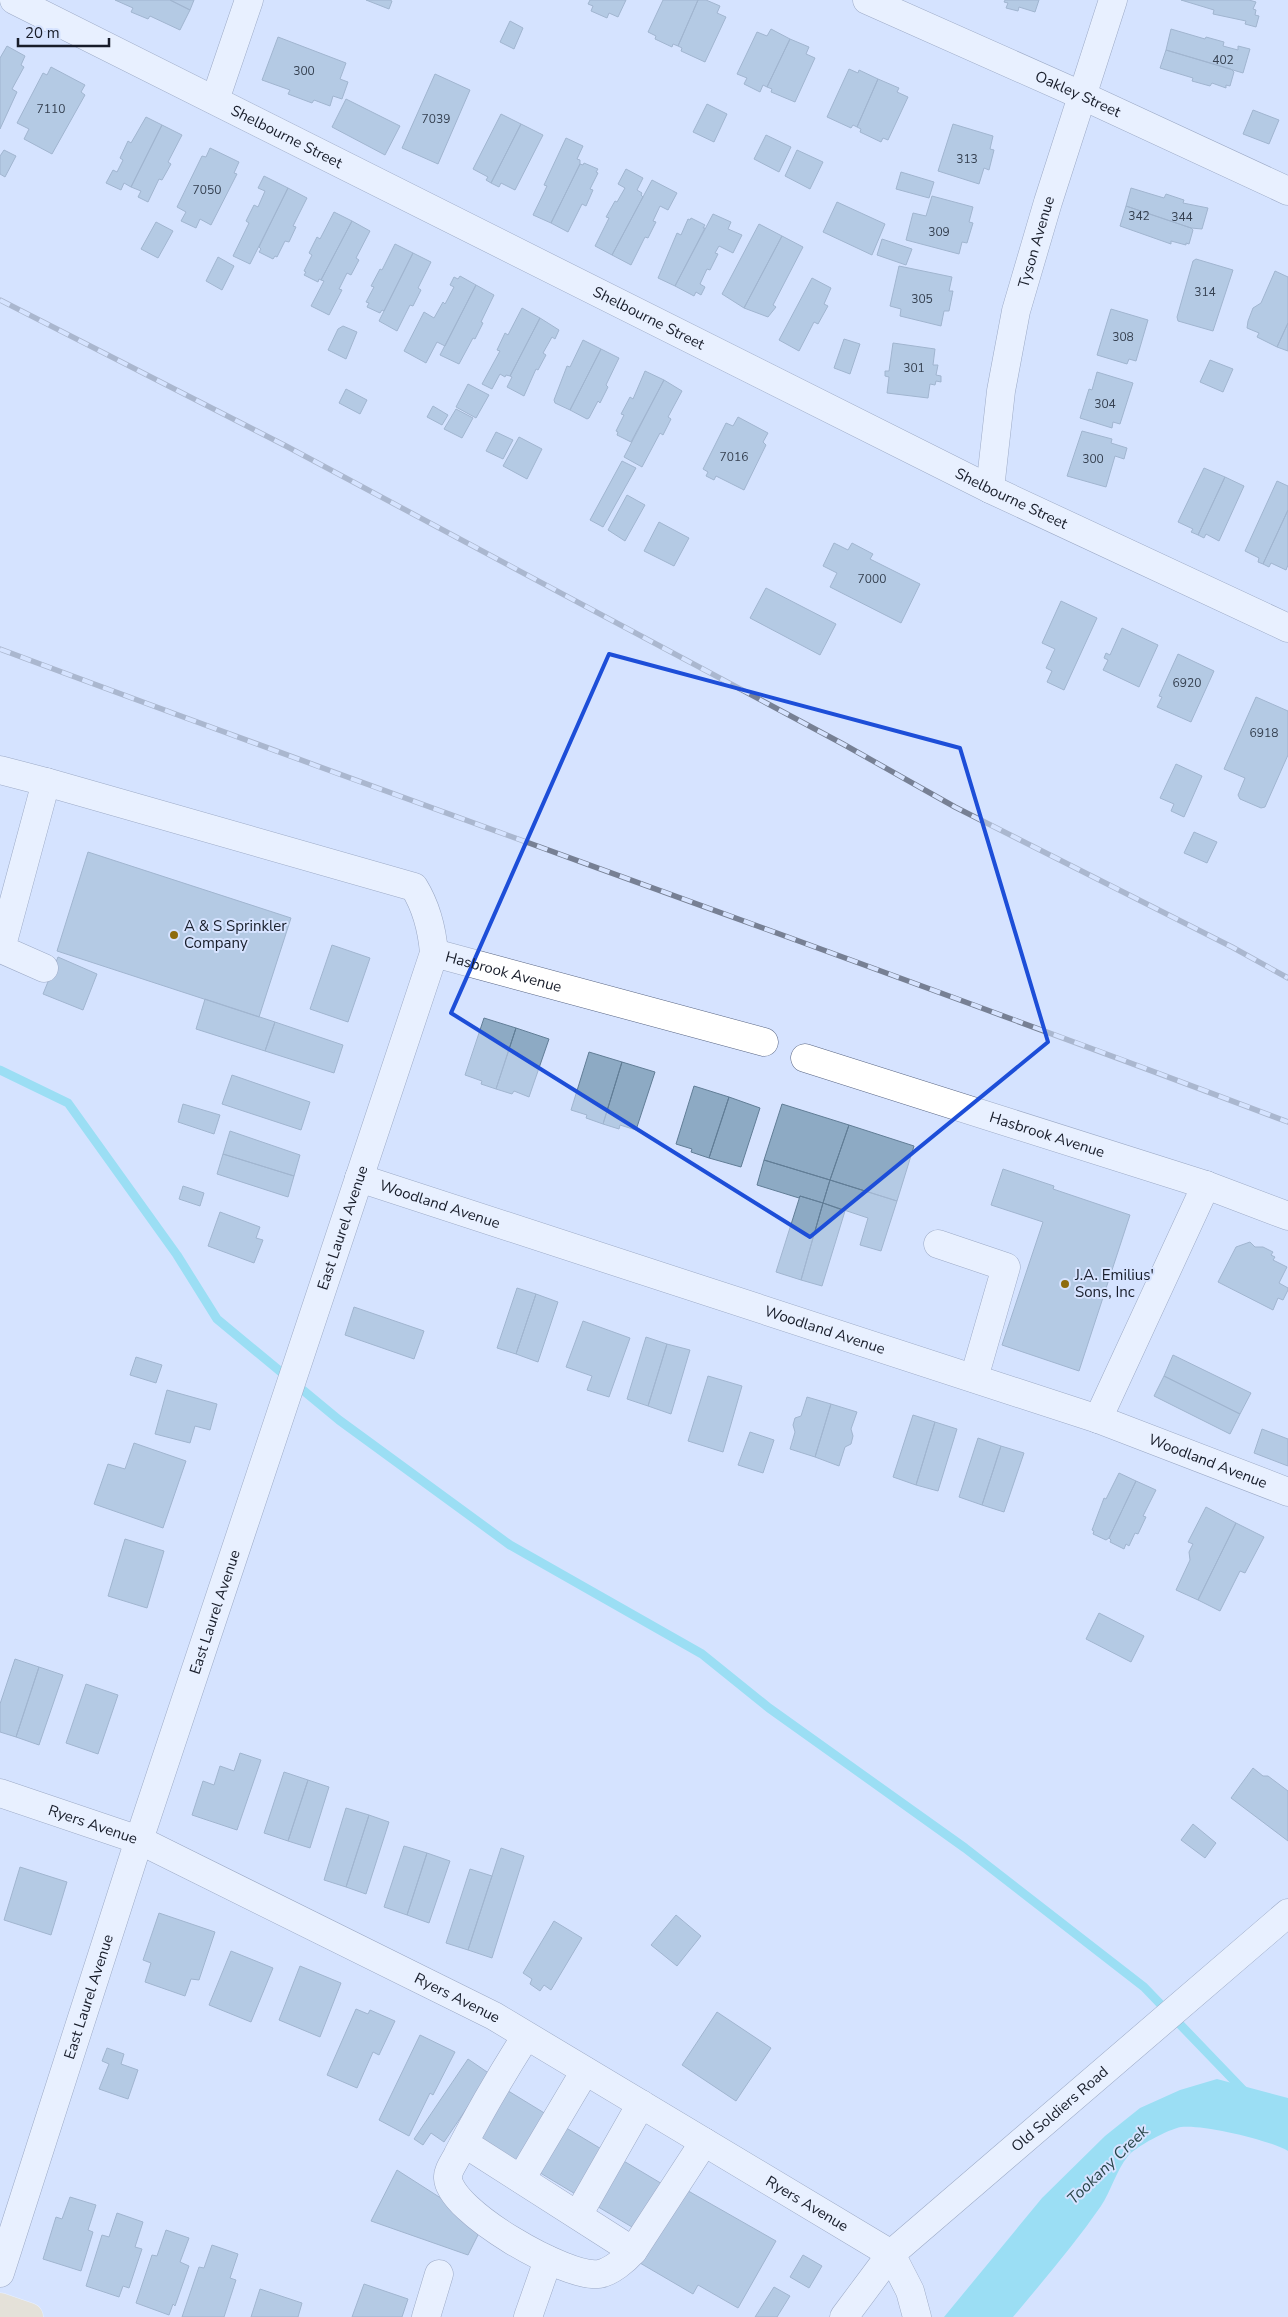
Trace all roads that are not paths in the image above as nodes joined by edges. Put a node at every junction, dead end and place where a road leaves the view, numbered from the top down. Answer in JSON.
{"nodes":[{"id":1,"x":14,"y":0,"type":"edge"},
{"id":2,"x":249,"y":0,"type":"edge"},
{"id":3,"x":867,"y":0,"type":"edge"},
{"id":4,"x":1113,"y":0,"type":"edge"},
{"id":5,"x":1083,"y":96,"type":"junction"},
{"id":6,"x":215,"y":100,"type":"junction"},
{"id":7,"x":1288,"y":191,"type":"edge"},
{"id":8,"x":990,"y":488,"type":"junction"},
{"id":9,"x":1288,"y":628,"type":"edge"},
{"id":10,"x":0,"y":770,"type":"edge"},
{"id":11,"x":46,"y":782,"type":"junction"},
{"id":12,"x":434,"y":953,"type":"junction"},
{"id":13,"x":44,"y":968,"type":"dead end"},
{"id":14,"x":764,"y":1042,"type":"dead end"},
{"id":15,"x":805,"y":1058,"type":"dead end"},
{"id":16,"x":359,"y":1178,"type":"junction"},
{"id":17,"x":1206,"y":1185,"type":"junction"},
{"id":18,"x":1288,"y":1216,"type":"edge"},
{"id":19,"x":938,"y":1244,"type":"dead end"},
{"id":20,"x":974,"y":1378,"type":"junction"},
{"id":21,"x":1098,"y":1419,"type":"junction"},
{"id":22,"x":1288,"y":1492,"type":"edge"},
{"id":23,"x":0,"y":1793,"type":"edge"},
{"id":24,"x":139,"y":1840,"type":"junction"},
{"id":25,"x":1288,"y":1913,"type":"edge"},
{"id":26,"x":526,"y":2036,"type":"junction"},
{"id":27,"x":585,"y":2071,"type":"junction"},
{"id":28,"x":641,"y":2104,"type":"junction"},
{"id":29,"x":704,"y":2142,"type":"junction"},
{"id":30,"x":464,"y":2143,"type":"junction"},
{"id":31,"x":521,"y":2179,"type":"junction"},
{"id":32,"x":578,"y":2215,"type":"junction"},
{"id":33,"x":633,"y":2251,"type":"junction"},
{"id":34,"x":892,"y":2254,"type":"junction"},
{"id":35,"x":548,"y":2260,"type":"junction"},
{"id":36,"x":0,"y":2273,"type":"edge"},
{"id":37,"x":439,"y":2274,"type":"dead end"},
{"id":38,"x":0,"y":2307,"type":"edge"},
{"id":39,"x":29,"y":2317,"type":"edge"},
{"id":40,"x":426,"y":2317,"type":"edge"},
{"id":41,"x":528,"y":2317,"type":"edge"},
{"id":42,"x":844,"y":2317,"type":"edge"},
{"id":43,"x":917,"y":2317,"type":"edge"}],
"edges":[{"from":1,"to":6,"type":"street","name":"Shelbourne Street"},
{"from":2,"to":6,"type":"street"},
{"from":3,"to":5,"type":"street","name":"Oakley Street"},
{"from":4,"to":5,"type":"street","name":"Tyson Avenue"},
{"from":5,"to":7,"type":"street","name":"Oakley Street"},
{"from":5,"to":8,"type":"street","name":"Tyson Avenue"},
{"from":6,"to":8,"type":"street","name":"Shelbourne Street"},
{"from":8,"to":9,"type":"street","name":"Shelbourne Street"},
{"from":10,"to":11,"type":"street"},
{"from":11,"to":12,"type":"street","name":"Hasbrook Avenue"},
{"from":11,"to":13,"type":"street"},
{"from":12,"to":14,"type":"street","name":"Hasbrook Avenue"},
{"from":12,"to":16,"type":"street","name":"East Laurel Avenue"},
{"from":15,"to":17,"type":"street","name":"Hasbrook Avenue"},
{"from":16,"to":20,"type":"street","name":"Woodland Avenue"},
{"from":16,"to":24,"type":"street","name":"East Laurel Avenue"},
{"from":17,"to":18,"type":"street","name":"Hasbrook Avenue"},
{"from":17,"to":21,"type":"street"},
{"from":19,"to":20,"type":"street"},
{"from":20,"to":21,"type":"street","name":"Woodland Avenue"},
{"from":21,"to":22,"type":"street","name":"Woodland Avenue"},
{"from":23,"to":24,"type":"street","name":"Ryers Avenue"},
{"from":24,"to":26,"type":"street","name":"Ryers Avenue"},
{"from":24,"to":36,"type":"street","name":"East Laurel Avenue"},
{"from":25,"to":34,"type":"street","name":"Old Soldiers Road"},
{"from":26,"to":27,"type":"street","name":"Ryers Avenue"},
{"from":26,"to":30,"type":"street"},
{"from":27,"to":28,"type":"street","name":"Ryers Avenue"},
{"from":27,"to":31,"type":"street"},
{"from":28,"to":29,"type":"street","name":"Ryers Avenue"},
{"from":28,"to":32,"type":"street"},
{"from":29,"to":33,"type":"street"},
{"from":29,"to":34,"type":"street","name":"Ryers Avenue"},
{"from":30,"to":31,"type":"street"},
{"from":30,"to":35,"type":"street"},
{"from":31,"to":32,"type":"street"},
{"from":32,"to":33,"type":"street"},
{"from":33,"to":35,"type":"street"},
{"from":34,"to":42,"type":"street","name":"Old Soldiers Road"},
{"from":34,"to":43,"type":"street"},
{"from":35,"to":41,"type":"street"},
{"from":37,"to":40,"type":"street"},
{"from":38,"to":39,"type":"main road"}]}
